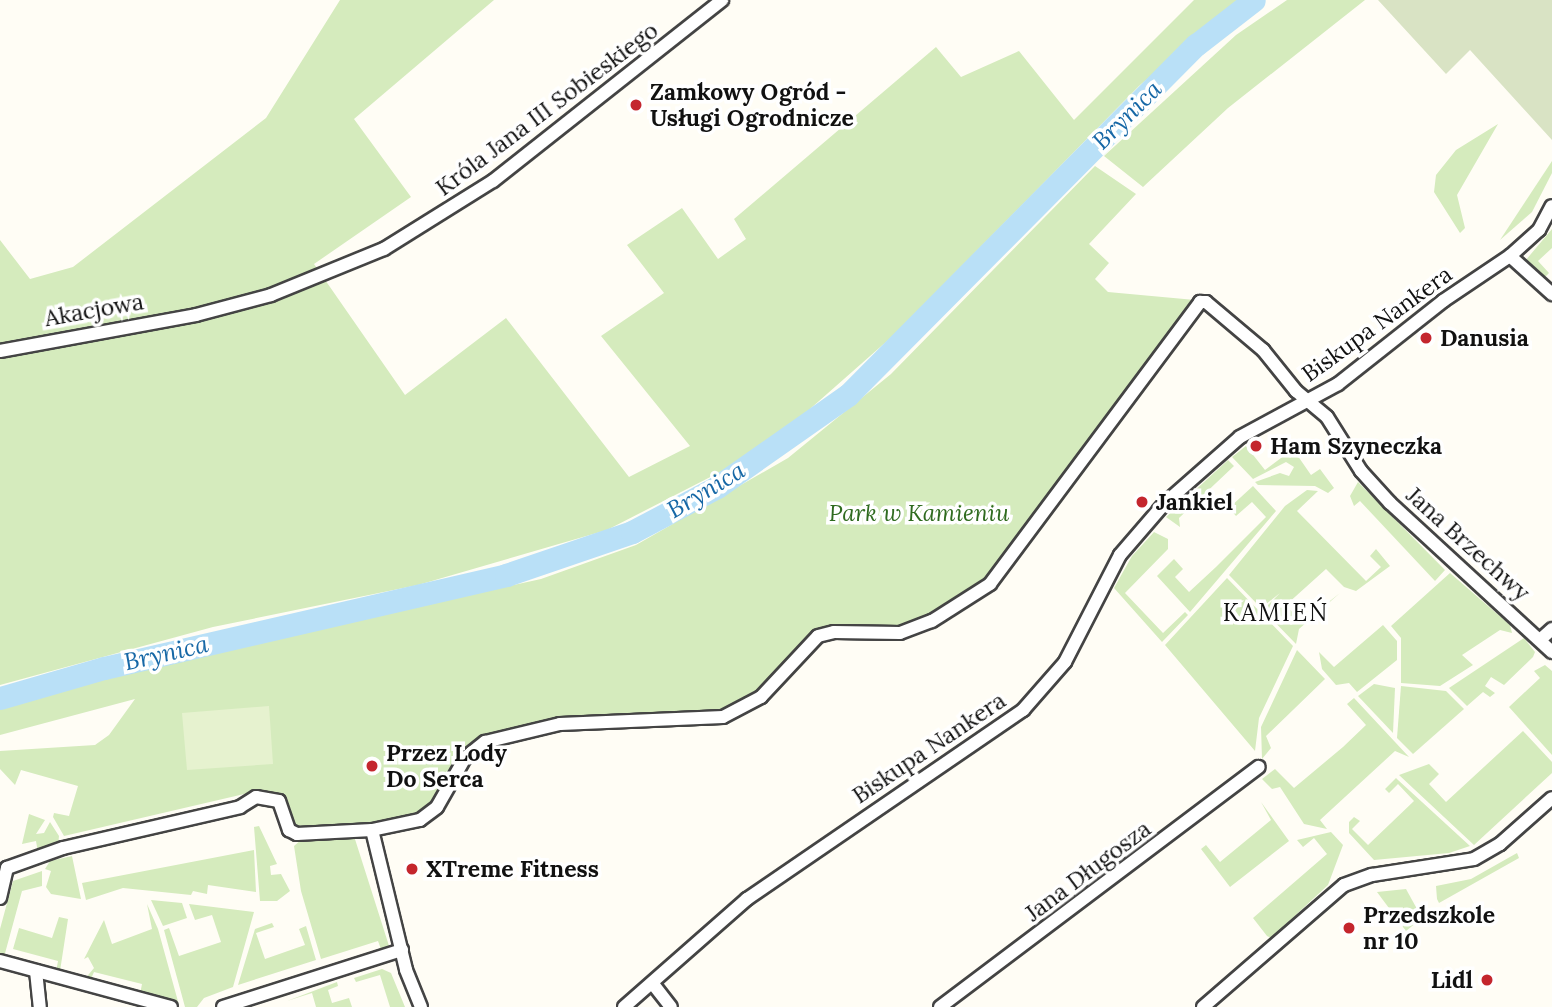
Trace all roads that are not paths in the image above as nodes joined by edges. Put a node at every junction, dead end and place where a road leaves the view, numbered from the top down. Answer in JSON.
{"nodes":[{"id":1,"x":722,"y":0,"type":"edge"},
{"id":2,"x":1552,"y":206,"type":"edge"},
{"id":3,"x":1510,"y":256,"type":"junction"},
{"id":4,"x":1552,"y":294,"type":"edge"},
{"id":5,"x":196,"y":315,"type":"joint"},
{"id":6,"x":0,"y":351,"type":"edge"},
{"id":7,"x":1307,"y":401,"type":"junction"},
{"id":8,"x":1552,"y":629,"type":"edge"},
{"id":9,"x":1541,"y":639,"type":"junction"},
{"id":10,"x":1552,"y":652,"type":"edge"},
{"id":11,"x":1259,"y":767,"type":"dead end"},
{"id":12,"x":1552,"y":798,"type":"edge"},
{"id":13,"x":372,"y":830,"type":"junction"},
{"id":14,"x":0,"y":898,"type":"edge"},
{"id":15,"x":402,"y":950,"type":"junction"},
{"id":16,"x":0,"y":961,"type":"edge"},
{"id":17,"x":36,"y":971,"type":"junction"},
{"id":18,"x":653,"y":984,"type":"junction"},
{"id":19,"x":40,"y":1007,"type":"edge"},
{"id":20,"x":170,"y":1007,"type":"edge"},
{"id":21,"x":223,"y":1007,"type":"edge"},
{"id":22,"x":421,"y":1007,"type":"edge"},
{"id":23,"x":624,"y":1007,"type":"edge"},
{"id":24,"x":671,"y":1007,"type":"edge"},
{"id":25,"x":940,"y":1007,"type":"edge"},
{"id":26,"x":1203,"y":1007,"type":"edge"}],
"edges":[{"from":1,"to":5,"type":"street","name":"Króla Jana III Sobieskiego"},
{"from":2,"to":3,"type":"street","name":"Biskupa Nankera"},
{"from":3,"to":4,"type":"street"},
{"from":3,"to":7,"type":"street","name":"Biskupa Nankera"},
{"from":5,"to":6,"type":"street","name":"Akacjowa"},
{"from":7,"to":9,"type":"street","name":"Jana Brzechwy"},
{"from":7,"to":13,"type":"street","name":"Jana Brzechwy"},
{"from":7,"to":18,"type":"street","name":"Biskupa Nankera"},
{"from":8,"to":9,"type":"street"},
{"from":9,"to":10,"type":"street","name":"Jana Brzechwy"},
{"from":11,"to":25,"type":"street","name":"Jana Długosza"},
{"from":12,"to":26,"type":"street"},
{"from":13,"to":14,"type":"street"},
{"from":13,"to":15,"type":"street"},
{"from":15,"to":21,"type":"street"},
{"from":15,"to":22,"type":"street"},
{"from":16,"to":17,"type":"street"},
{"from":17,"to":19,"type":"street"},
{"from":17,"to":20,"type":"street"},
{"from":18,"to":23,"type":"street","name":"Biskupa Nankera"},
{"from":18,"to":24,"type":"street"}]}
